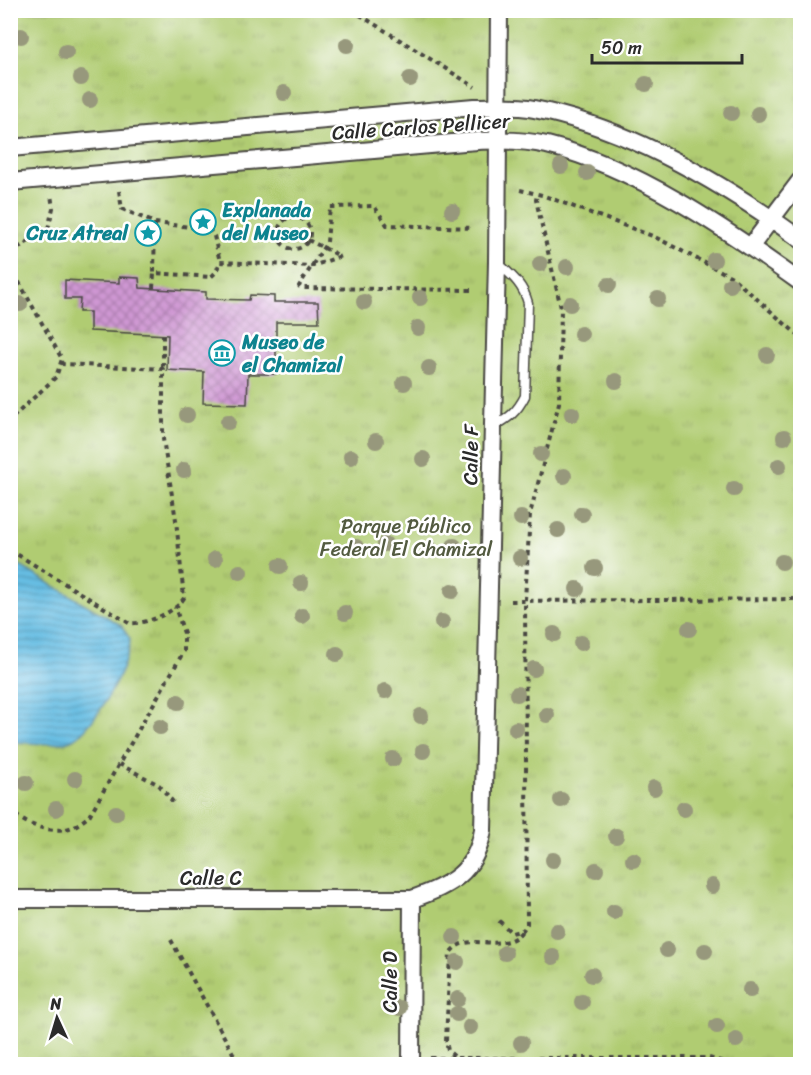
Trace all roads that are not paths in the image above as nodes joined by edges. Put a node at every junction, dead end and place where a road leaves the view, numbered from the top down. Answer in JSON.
{"nodes":[{"id":1,"x":499,"y":10,"type":"edge"},
{"id":2,"x":499,"y":107,"type":"junction"},
{"id":3,"x":497,"y":141,"type":"junction"},
{"id":4,"x":10,"y":148,"type":"edge"},
{"id":5,"x":801,"y":181,"type":"edge"},
{"id":6,"x":10,"y":182,"type":"edge"},
{"id":7,"x":772,"y":219,"type":"junction"},
{"id":8,"x":801,"y":239,"type":"edge"},
{"id":9,"x":751,"y":246,"type":"junction"},
{"id":10,"x":497,"y":262,"type":"junction"},
{"id":11,"x":801,"y":282,"type":"edge"},
{"id":12,"x":493,"y":427,"type":"junction"},
{"id":13,"x":10,"y":899,"type":"edge"},
{"id":14,"x":412,"y":899,"type":"junction"},
{"id":15,"x":411,"y":1065,"type":"edge"}],
"edges":[{"from":1,"to":2,"type":"street","name":"Calle F"},
{"from":2,"to":3,"type":"street","name":"Calle F"},
{"from":2,"to":4,"type":"street","name":"Calle Carlos Pellicer"},
{"from":2,"to":7,"type":"street","name":"Calle Carlos Pellicer"},
{"from":3,"to":6,"type":"street","name":"Calle Carlos Pellicer"},
{"from":3,"to":9,"type":"street","name":"Calle Carlos Pellicer"},
{"from":3,"to":10,"type":"street","name":"Calle F"},
{"from":5,"to":7,"type":"street"},
{"from":7,"to":8,"type":"street","name":"Calle Carlos Pellicer"},
{"from":7,"to":9,"type":"street"},
{"from":9,"to":11,"type":"street","name":"Calle Carlos Pellicer"},
{"from":10,"to":12,"type":"street","name":"Calle F"},
{"from":10,"to":12,"type":"lane"},
{"from":12,"to":14,"type":"street","name":"Calle F"},
{"from":13,"to":14,"type":"street","name":"Calle C"},
{"from":14,"to":15,"type":"street","name":"Calle D"}]}
